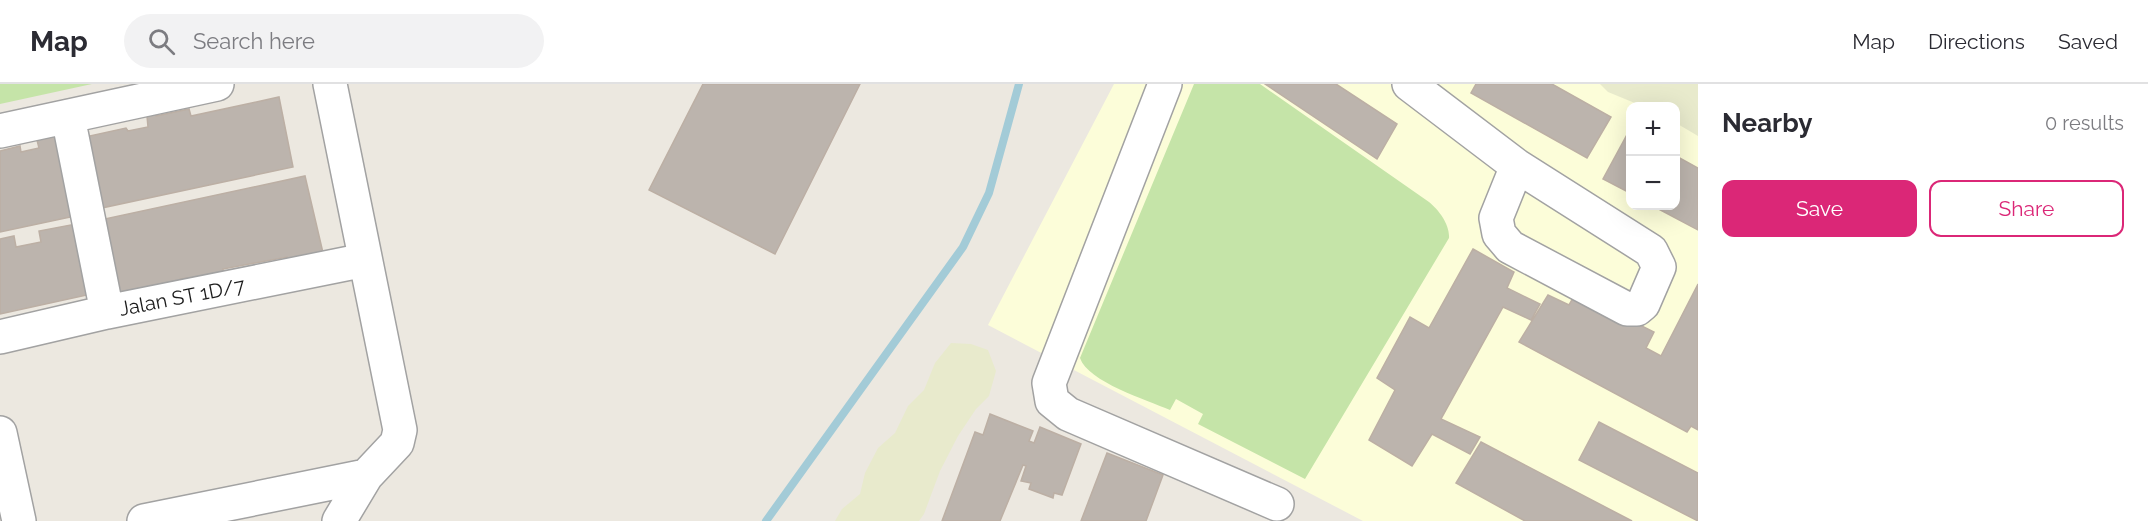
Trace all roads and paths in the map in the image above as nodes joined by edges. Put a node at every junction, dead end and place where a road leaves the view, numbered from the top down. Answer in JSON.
{"nodes":[{"id":1,"x":217,"y":84,"type":"edge"},
{"id":2,"x":330,"y":84,"type":"edge"},
{"id":3,"x":1165,"y":84,"type":"edge"},
{"id":4,"x":1409,"y":84,"type":"edge"},
{"id":5,"x":68,"y":117,"type":"junction"},
{"id":6,"x":0,"y":131,"type":"edge"},
{"id":7,"x":1517,"y":166,"type":"junction"},
{"id":8,"x":365,"y":260,"type":"junction"},
{"id":9,"x":107,"y":312,"type":"junction"},
{"id":10,"x":0,"y":337,"type":"edge"},
{"id":11,"x":0,"y":433,"type":"edge"},
{"id":12,"x":366,"y":476,"type":"junction"},
{"id":13,"x":1277,"y":504,"type":"dead end"},
{"id":14,"x":19,"y":521,"type":"edge"},
{"id":15,"x":144,"y":521,"type":"edge"},
{"id":16,"x":339,"y":521,"type":"edge"}],
"edges":[{"from":1,"to":5,"type":"street"},
{"from":2,"to":8,"type":"street"},
{"from":3,"to":13,"type":"street"},
{"from":4,"to":7,"type":"street"},
{"from":5,"to":6,"type":"street"},
{"from":5,"to":9,"type":"street"},
{"from":7,"to":7,"type":"street"},
{"from":8,"to":9,"type":"street","name":"Jalan ST 1D/7"},
{"from":8,"to":12,"type":"street"},
{"from":9,"to":10,"type":"street","name":"Jalan ST 1D/7"},
{"from":11,"to":14,"type":"street"},
{"from":12,"to":15,"type":"street"},
{"from":12,"to":16,"type":"street"}]}
